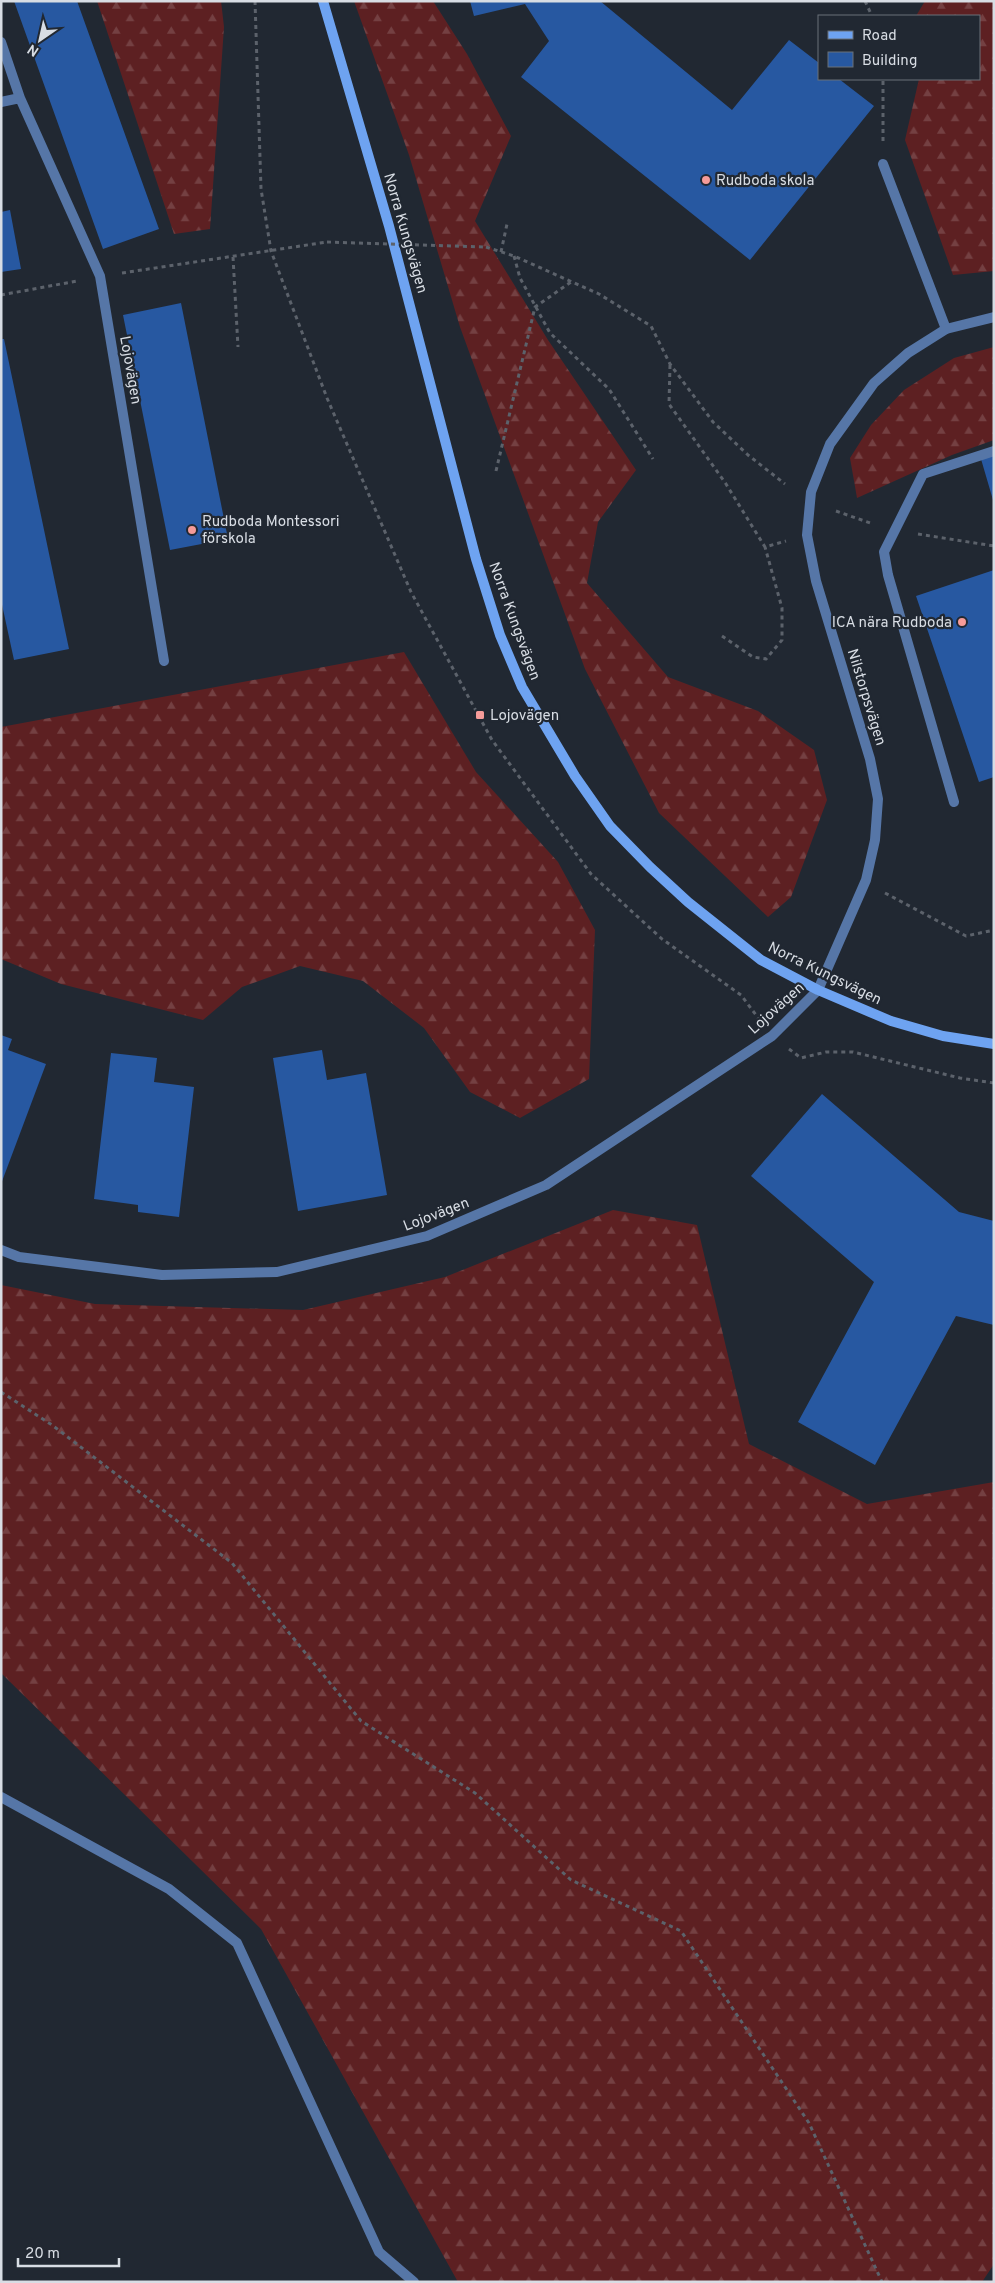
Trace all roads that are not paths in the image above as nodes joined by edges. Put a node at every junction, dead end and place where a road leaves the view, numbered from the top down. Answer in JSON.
{"nodes":[{"id":1,"x":323,"y":1,"type":"edge"},
{"id":2,"x":1,"y":42,"type":"edge"},
{"id":3,"x":20,"y":98,"type":"junction"},
{"id":4,"x":1,"y":102,"type":"edge"},
{"id":5,"x":883,"y":164,"type":"road end"},
{"id":6,"x":994,"y":317,"type":"edge"},
{"id":7,"x":946,"y":329,"type":"junction"},
{"id":8,"x":994,"y":451,"type":"edge"},
{"id":9,"x":164,"y":661,"type":"dead end"},
{"id":10,"x":954,"y":802,"type":"dead end"},
{"id":11,"x":818,"y":990,"type":"junction"},
{"id":12,"x":994,"y":1044,"type":"edge"},
{"id":13,"x":1,"y":1250,"type":"edge"},
{"id":14,"x":1,"y":1797,"type":"edge"},
{"id":15,"x":414,"y":2282,"type":"edge"}],
"edges":[{"from":1,"to":11,"type":"main road","name":"Norra Kungsvägen"},
{"from":2,"to":3,"type":"street","name":"Lojovägen"},
{"from":3,"to":4,"type":"street"},
{"from":3,"to":9,"type":"street","name":"Lojovägen"},
{"from":5,"to":7,"type":"street"},
{"from":6,"to":7,"type":"street","name":"Nilstorpsvägen"},
{"from":7,"to":11,"type":"street","name":"Nilstorpsvägen"},
{"from":8,"to":10,"type":"street"},
{"from":11,"to":12,"type":"main road","name":"Norra Kungsvägen"},
{"from":11,"to":13,"type":"street","name":"Lojovägen"},
{"from":14,"to":15,"type":"street"}]}
